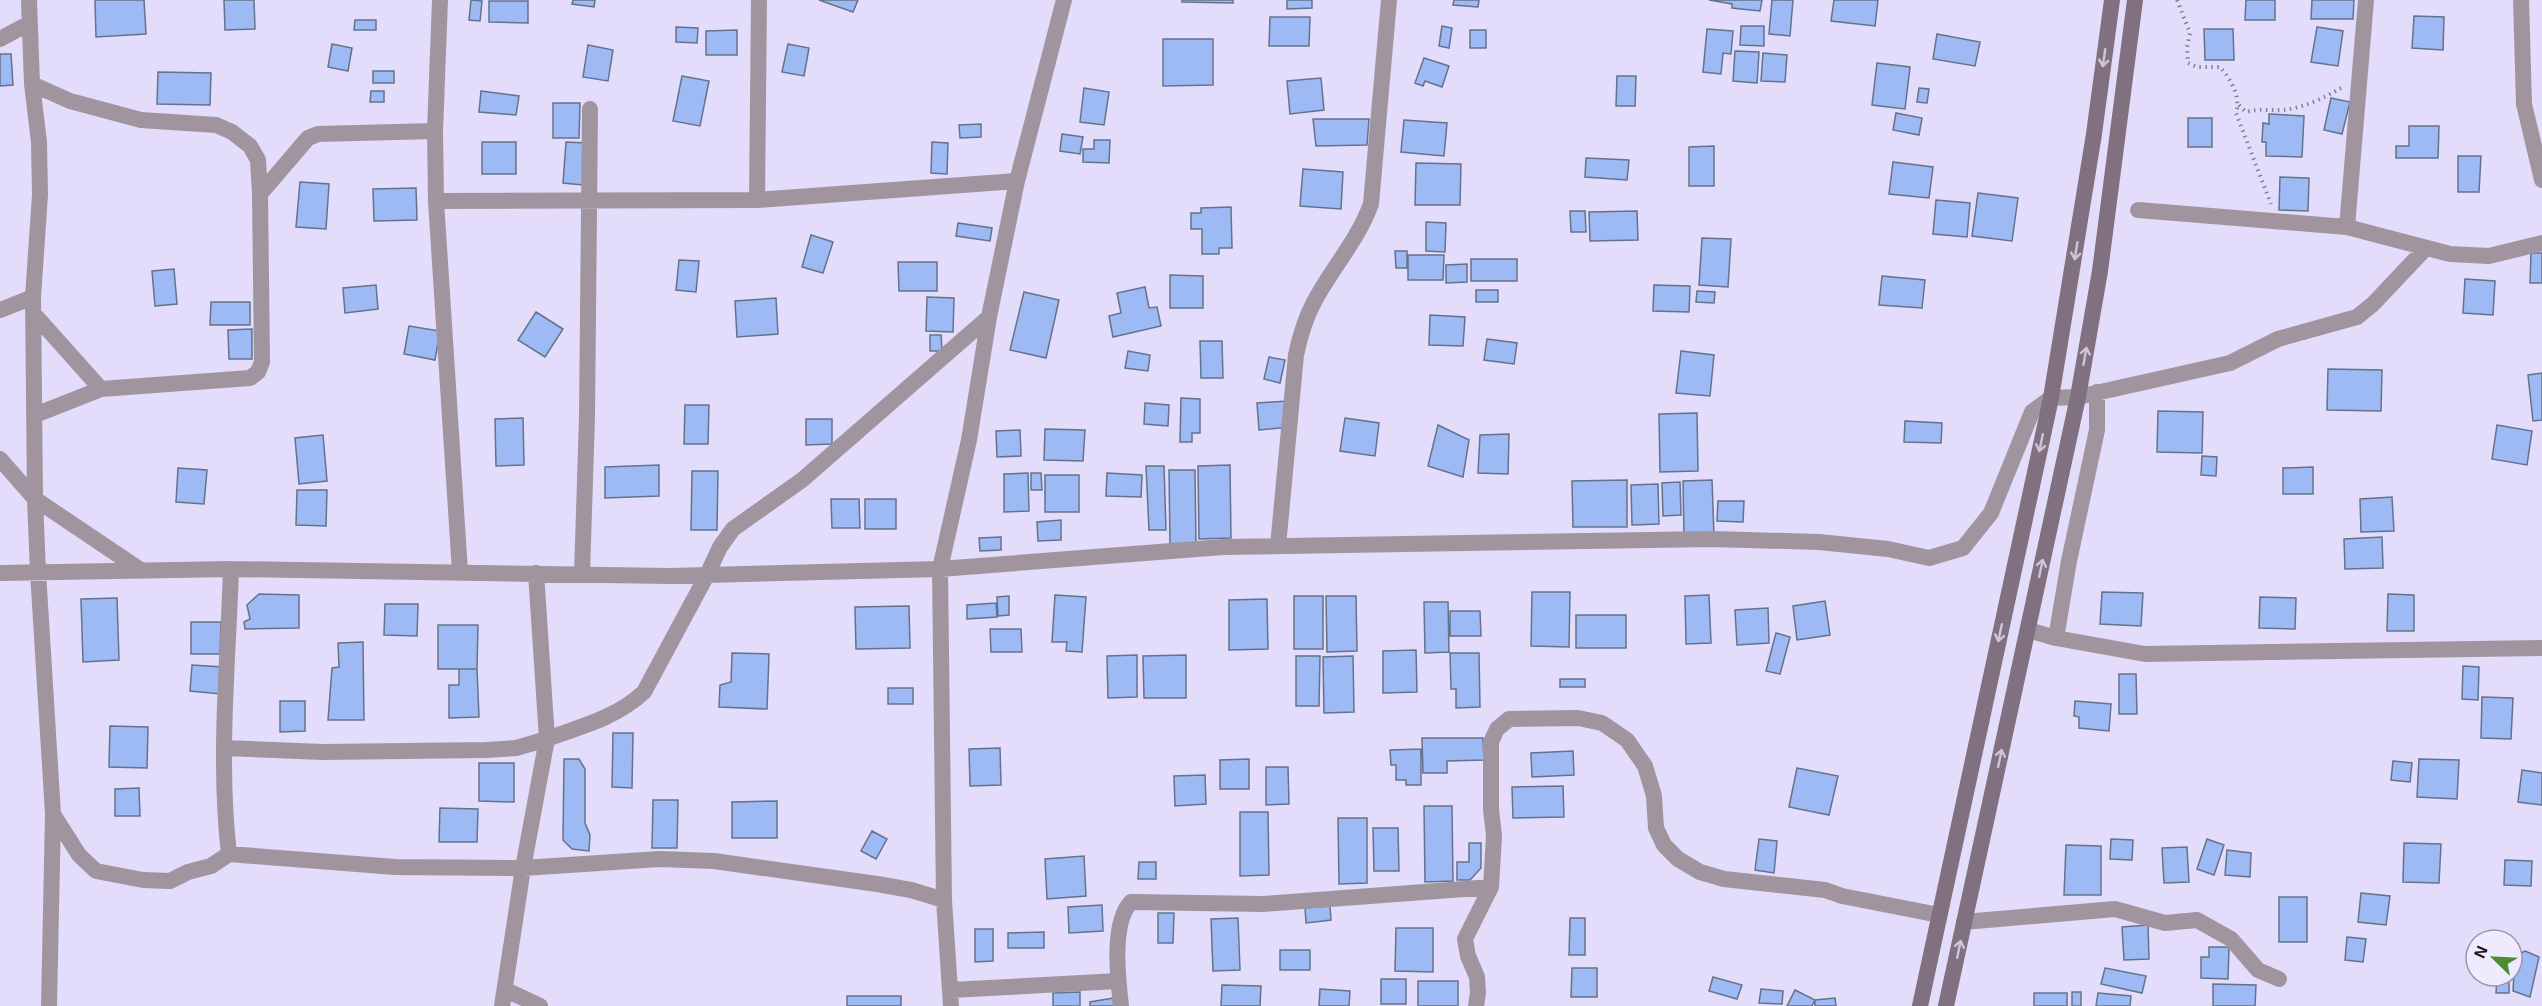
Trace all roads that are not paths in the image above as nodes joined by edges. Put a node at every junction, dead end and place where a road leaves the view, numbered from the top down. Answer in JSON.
{"nodes":[{"id":1,"x":29,"y":0,"type":"edge"},
{"id":2,"x":440,"y":0,"type":"edge"},
{"id":3,"x":759,"y":0,"type":"edge"},
{"id":4,"x":1064,"y":0,"type":"edge"},
{"id":5,"x":1389,"y":0,"type":"edge"},
{"id":6,"x":2112,"y":0,"type":"edge"},
{"id":7,"x":2135,"y":0,"type":"edge"},
{"id":8,"x":2366,"y":0,"type":"edge"},
{"id":9,"x":2521,"y":0,"type":"edge"},
{"id":10,"x":28,"y":24,"type":"junction"},
{"id":11,"x":0,"y":39,"type":"edge"},
{"id":12,"x":32,"y":84,"type":"junction"},
{"id":13,"x":590,"y":108,"type":"dead end"},
{"id":14,"x":435,"y":131,"type":"junction"},
{"id":15,"x":2542,"y":180,"type":"edge"},
{"id":16,"x":1017,"y":181,"type":"junction"},
{"id":17,"x":260,"y":194,"type":"junction"},
{"id":18,"x":588,"y":200,"type":"junction"},
{"id":19,"x":757,"y":200,"type":"junction"},
{"id":20,"x":436,"y":201,"type":"junction"},
{"id":21,"x":2138,"y":210,"type":"dead end"},
{"id":22,"x":2347,"y":227,"type":"junction"},
{"id":23,"x":2542,"y":243,"type":"edge"},
{"id":24,"x":2426,"y":248,"type":"junction"},
{"id":25,"x":33,"y":306,"type":"junction"},
{"id":26,"x":0,"y":310,"type":"edge"},
{"id":27,"x":989,"y":317,"type":"junction"},
{"id":28,"x":101,"y":389,"type":"junction"},
{"id":29,"x":2097,"y":392,"type":"junction"},
{"id":30,"x":2078,"y":397,"type":"junction"},
{"id":31,"x":2051,"y":398,"type":"junction"},
{"id":32,"x":34,"y":415,"type":"junction"},
{"id":33,"x":0,"y":459,"type":"edge"},
{"id":34,"x":35,"y":499,"type":"junction"},
{"id":35,"x":1278,"y":546,"type":"junction"},
{"id":36,"x":231,"y":569,"type":"junction"},
{"id":37,"x":940,"y":569,"type":"junction"},
{"id":38,"x":142,"y":571,"type":"junction"},
{"id":39,"x":38,"y":572,"type":"junction"},
{"id":40,"x":460,"y":572,"type":"junction"},
{"id":41,"x":0,"y":573,"type":"edge"},
{"id":42,"x":536,"y":573,"type":"junction"},
{"id":43,"x":582,"y":574,"type":"junction"},
{"id":44,"x":707,"y":575,"type":"junction"},
{"id":45,"x":2028,"y":630,"type":"junction"},
{"id":46,"x":2056,"y":638,"type":"junction"},
{"id":47,"x":2542,"y":648,"type":"edge"},
{"id":48,"x":547,"y":739,"type":"junction"},
{"id":49,"x":225,"y":748,"type":"junction"},
{"id":50,"x":53,"y":814,"type":"junction"},
{"id":51,"x":229,"y":854,"type":"junction"},
{"id":52,"x":523,"y":868,"type":"junction"},
{"id":53,"x":1491,"y":887,"type":"junction"},
{"id":54,"x":944,"y":900,"type":"junction"},
{"id":55,"x":1939,"y":915,"type":"junction"},
{"id":56,"x":1964,"y":922,"type":"junction"},
{"id":57,"x":2279,"y":979,"type":"dead end"},
{"id":58,"x":1118,"y":981,"type":"junction"},
{"id":59,"x":504,"y":998,"type":"edge"},
{"id":60,"x":951,"y":998,"type":"edge"},
{"id":61,"x":49,"y":1006,"type":"edge"},
{"id":62,"x":540,"y":1006,"type":"edge"},
{"id":63,"x":1121,"y":1006,"type":"edge"},
{"id":64,"x":1476,"y":1006,"type":"edge"},
{"id":65,"x":1920,"y":1006,"type":"edge"},
{"id":66,"x":1946,"y":1006,"type":"edge"}],
"edges":[{"from":1,"to":10,"type":"street"},
{"from":2,"to":14,"type":"street"},
{"from":3,"to":19,"type":"street"},
{"from":4,"to":16,"type":"street"},
{"from":5,"to":35,"type":"street"},
{"from":6,"to":31,"type":"main road","one_way":true},
{"from":30,"to":7,"type":"main road","one_way":true},
{"from":8,"to":22,"type":"street"},
{"from":9,"to":15,"type":"street"},
{"from":10,"to":11,"type":"street"},
{"from":10,"to":12,"type":"street"},
{"from":12,"to":17,"type":"street"},
{"from":12,"to":25,"type":"street"},
{"from":13,"to":18,"type":"street"},
{"from":14,"to":17,"type":"street"},
{"from":14,"to":20,"type":"street"},
{"from":16,"to":19,"type":"street"},
{"from":16,"to":27,"type":"street"},
{"from":17,"to":28,"type":"street"},
{"from":18,"to":19,"type":"street"},
{"from":18,"to":20,"type":"street"},
{"from":18,"to":43,"type":"street"},
{"from":20,"to":40,"type":"street"},
{"from":21,"to":22,"type":"street"},
{"from":22,"to":24,"type":"street"},
{"from":23,"to":24,"type":"street"},
{"from":24,"to":29,"type":"street"},
{"from":25,"to":26,"type":"street"},
{"from":25,"to":28,"type":"street"},
{"from":25,"to":32,"type":"street"},
{"from":27,"to":37,"type":"street"},
{"from":27,"to":44,"type":"street"},
{"from":28,"to":32,"type":"street"},
{"from":29,"to":30,"type":"street"},
{"from":29,"to":46,"type":"street"},
{"from":30,"to":31,"type":"street"},
{"from":45,"to":30,"type":"main road","one_way":true},
{"from":31,"to":35,"type":"street"},
{"from":31,"to":55,"type":"main road","one_way":true},
{"from":32,"to":34,"type":"street"},
{"from":33,"to":34,"type":"street"},
{"from":34,"to":38,"type":"street"},
{"from":34,"to":39,"type":"street"},
{"from":35,"to":37,"type":"street"},
{"from":36,"to":38,"type":"street"},
{"from":36,"to":40,"type":"street"},
{"from":36,"to":49,"type":"street"},
{"from":37,"to":44,"type":"street"},
{"from":37,"to":54,"type":"street"},
{"from":38,"to":39,"type":"street"},
{"from":39,"to":41,"type":"street"},
{"from":39,"to":50,"type":"street"},
{"from":40,"to":42,"type":"street"},
{"from":42,"to":43,"type":"street"},
{"from":42,"to":48,"type":"street"},
{"from":43,"to":44,"type":"street"},
{"from":44,"to":48,"type":"street"},
{"from":45,"to":46,"type":"street"},
{"from":56,"to":45,"type":"main road","one_way":true},
{"from":46,"to":47,"type":"street"},
{"from":48,"to":49,"type":"street"},
{"from":48,"to":52,"type":"street"},
{"from":49,"to":51,"type":"street"},
{"from":50,"to":51,"type":"street"},
{"from":50,"to":61,"type":"street"},
{"from":51,"to":52,"type":"street"},
{"from":52,"to":54,"type":"street"},
{"from":52,"to":59,"type":"street"},
{"from":53,"to":55,"type":"street"},
{"from":53,"to":58,"type":"street"},
{"from":53,"to":64,"type":"street"},
{"from":54,"to":60,"type":"street"},
{"from":55,"to":65,"type":"main road"},
{"from":56,"to":57,"type":"street"},
{"from":66,"to":56,"type":"main road","one_way":true},
{"from":58,"to":60,"type":"street"},
{"from":58,"to":63,"type":"street"},
{"from":59,"to":62,"type":"street"}]}
